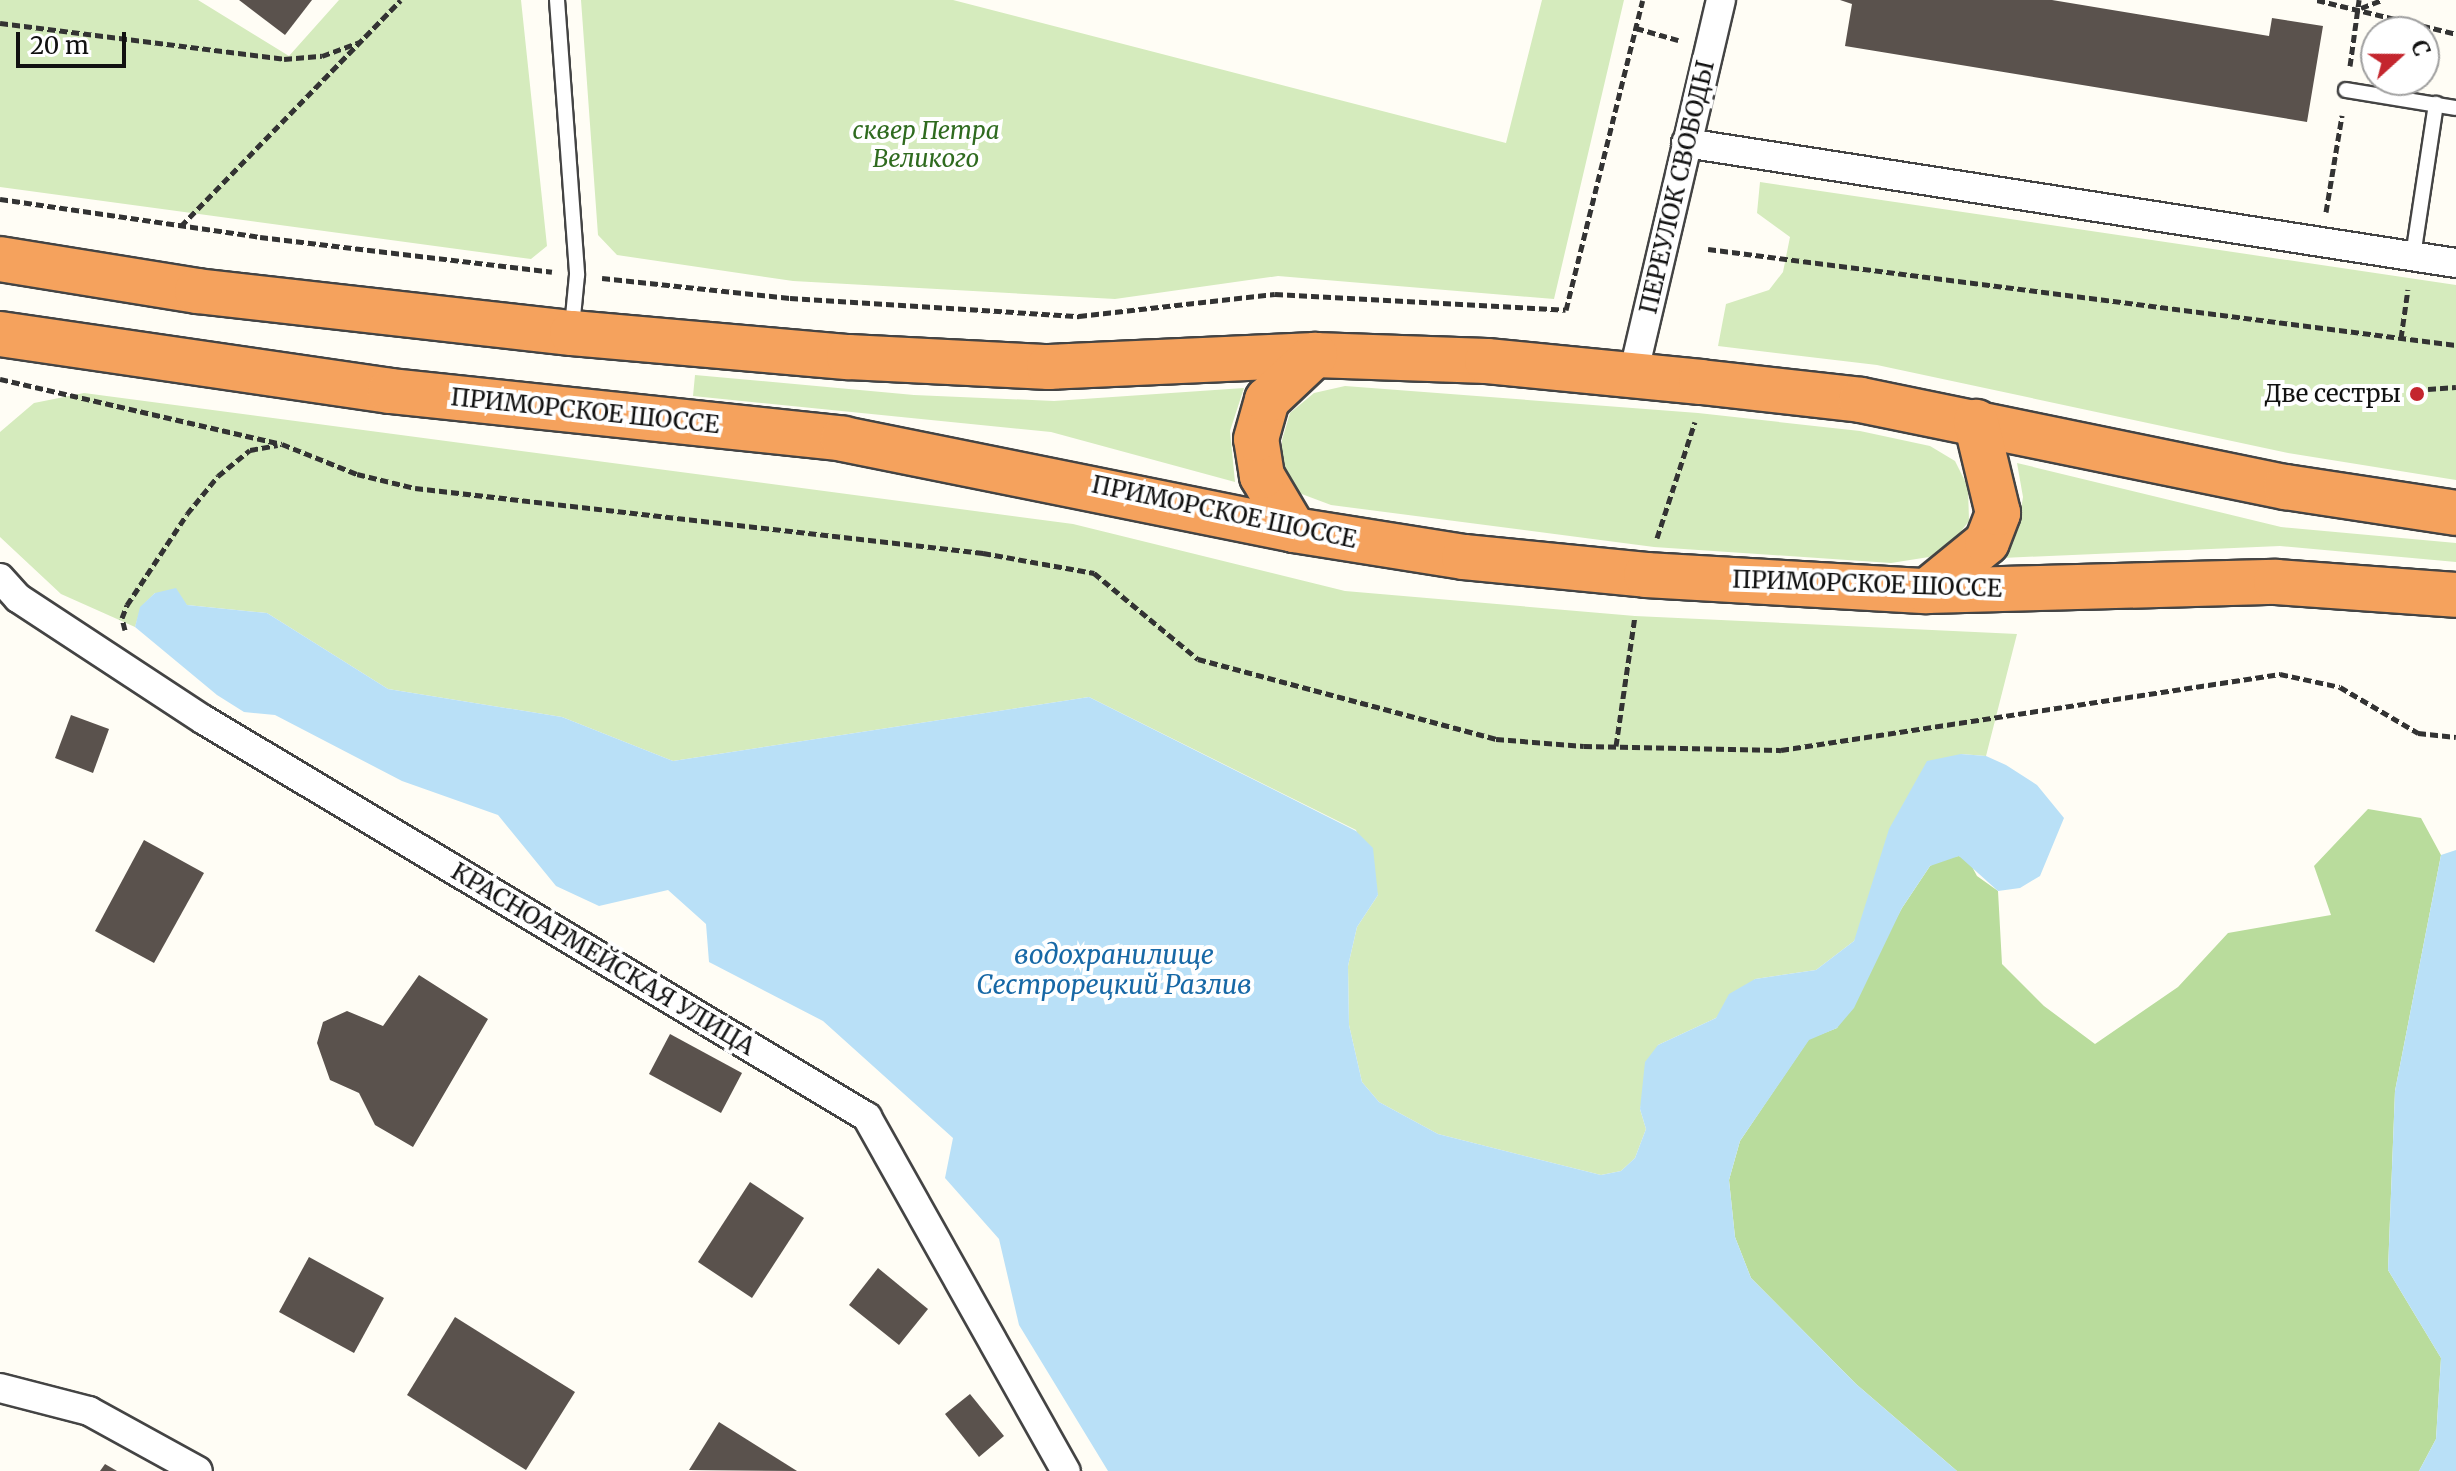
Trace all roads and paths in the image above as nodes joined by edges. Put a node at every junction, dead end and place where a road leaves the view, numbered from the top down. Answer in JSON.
{"nodes":[{"id":1,"x":401,"y":0,"type":"edge"},
{"id":2,"x":557,"y":0,"type":"edge"},
{"id":3,"x":1643,"y":0,"type":"edge"},
{"id":4,"x":1721,"y":0,"type":"edge"},
{"id":5,"x":2317,"y":0,"type":"edge"},
{"id":6,"x":2382,"y":0,"type":"edge"},
{"id":7,"x":2360,"y":8,"type":"junction"},
{"id":8,"x":0,"y":23,"type":"edge"},
{"id":9,"x":1636,"y":28,"type":"junction"},
{"id":10,"x":2456,"y":34,"type":"edge"},
{"id":11,"x":1678,"y":40,"type":"dead end"},
{"id":12,"x":360,"y":42,"type":"junction"},
{"id":13,"x":2346,"y":90,"type":"dead end"},
{"id":14,"x":2436,"y":104,"type":"junction"},
{"id":15,"x":2456,"y":108,"type":"edge"},
{"id":16,"x":1686,"y":143,"type":"junction"},
{"id":17,"x":0,"y":199,"type":"edge"},
{"id":18,"x":181,"y":226,"type":"junction"},
{"id":19,"x":1708,"y":249,"type":"dead end"},
{"id":20,"x":2413,"y":256,"type":"junction"},
{"id":21,"x":0,"y":259,"type":"edge"},
{"id":22,"x":2456,"y":263,"type":"edge"},
{"id":23,"x":577,"y":275,"type":"junction"},
{"id":24,"x":572,"y":333,"type":"junction"},
{"id":25,"x":1,"y":337,"type":"edge"},
{"id":26,"x":2401,"y":338,"type":"junction"},
{"id":27,"x":2456,"y":345,"type":"edge"},
{"id":28,"x":1315,"y":355,"type":"junction"},
{"id":29,"x":1633,"y":375,"type":"junction"},
{"id":30,"x":0,"y":379,"type":"edge"},
{"id":31,"x":2456,"y":387,"type":"edge"},
{"id":32,"x":2428,"y":389,"type":"dead end"},
{"id":33,"x":1698,"y":413,"type":"dead end"},
{"id":34,"x":1976,"y":422,"type":"junction"},
{"id":35,"x":282,"y":444,"type":"junction"},
{"id":36,"x":2456,"y":513,"type":"edge"},
{"id":37,"x":1294,"y":530,"type":"junction"},
{"id":38,"x":1654,"y":547,"type":"dead end"},
{"id":39,"x":0,"y":578,"type":"edge"},
{"id":40,"x":1927,"y":591,"type":"junction"},
{"id":41,"x":2456,"y":595,"type":"edge"},
{"id":42,"x":1635,"y":616,"type":"dead end"},
{"id":43,"x":128,"y":642,"type":"dead end"},
{"id":44,"x":2456,"y":737,"type":"edge"},
{"id":45,"x":1616,"y":746,"type":"junction"},
{"id":46,"x":0,"y":1388,"type":"edge"},
{"id":47,"x":198,"y":1471,"type":"edge"},
{"id":48,"x":1066,"y":1471,"type":"edge"}],
"edges":[{"from":1,"to":12,"type":"path"},
{"from":2,"to":23,"type":"lane"},
{"from":3,"to":9,"type":"path"},
{"from":4,"to":16,"type":"street","name":"ПЕРЕУЛОК СВОБОДЫ"},
{"from":5,"to":7,"type":"path"},
{"from":6,"to":7,"type":"path"},
{"from":7,"to":10,"type":"path"},
{"from":8,"to":12,"type":"path"},
{"from":9,"to":11,"type":"path"},
{"from":9,"to":23,"type":"path"},
{"from":12,"to":18,"type":"path"},
{"from":13,"to":14,"type":"lane"},
{"from":14,"to":15,"type":"lane"},
{"from":14,"to":20,"type":"lane"},
{"from":16,"to":20,"type":"street"},
{"from":16,"to":29,"type":"street","name":"ПЕРЕУЛОК СВОБОДЫ"},
{"from":17,"to":18,"type":"path"},
{"from":18,"to":23,"type":"path"},
{"from":19,"to":26,"type":"path"},
{"from":20,"to":22,"type":"street"},
{"from":20,"to":26,"type":"path"},
{"from":21,"to":24,"type":"highway"},
{"from":23,"to":24,"type":"lane"},
{"from":24,"to":28,"type":"highway"},
{"from":25,"to":37,"type":"highway","name":"ПРИМОРСКОЕ ШОССЕ"},
{"from":26,"to":27,"type":"path"},
{"from":28,"to":29,"type":"highway"},
{"from":28,"to":37,"type":"highway"},
{"from":29,"to":34,"type":"highway"},
{"from":30,"to":35,"type":"path"},
{"from":31,"to":32,"type":"path"},
{"from":33,"to":38,"type":"path"},
{"from":34,"to":36,"type":"highway"},
{"from":34,"to":40,"type":"highway"},
{"from":35,"to":43,"type":"path"},
{"from":35,"to":45,"type":"path"},
{"from":37,"to":40,"type":"highway","name":"ПРИМОРСКОЕ ШОССЕ"},
{"from":39,"to":48,"type":"street","name":"КРАСНОАРМЕЙСКАЯ УЛИЦА"},
{"from":40,"to":41,"type":"highway","name":"ПРИМОРСКОЕ ШОССЕ"},
{"from":42,"to":45,"type":"path"},
{"from":44,"to":45,"type":"path"},
{"from":46,"to":47,"type":"street"}]}
